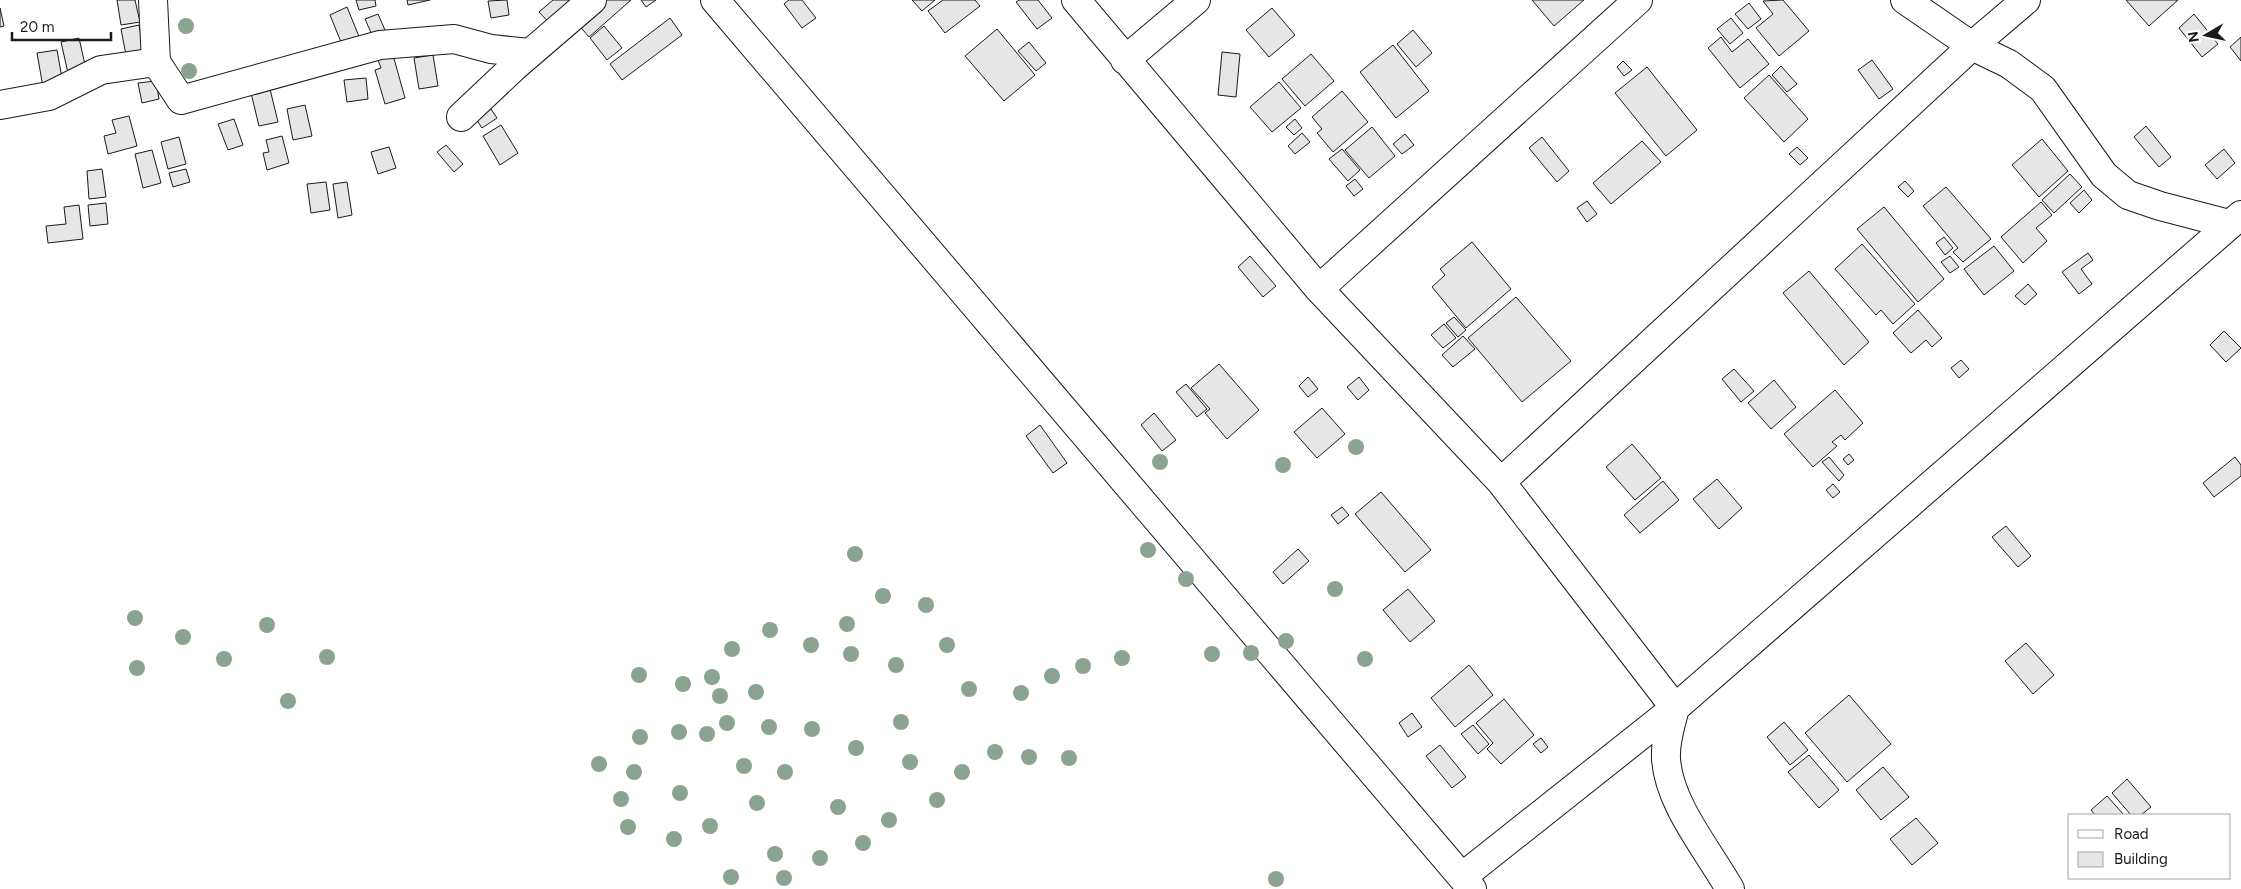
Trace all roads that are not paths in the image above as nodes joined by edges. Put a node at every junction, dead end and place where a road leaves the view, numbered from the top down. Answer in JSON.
{"nodes":[{"id":1,"x":153,"y":0,"type":"edge"},
{"id":2,"x":592,"y":0,"type":"edge"},
{"id":3,"x":715,"y":0,"type":"edge"},
{"id":4,"x":1076,"y":0,"type":"edge"},
{"id":5,"x":1196,"y":0,"type":"edge"},
{"id":6,"x":1638,"y":0,"type":"edge"},
{"id":7,"x":1905,"y":0,"type":"edge"},
{"id":8,"x":2026,"y":0,"type":"edge"},
{"id":9,"x":1972,"y":46,"type":"junction"},
{"id":10,"x":530,"y":53,"type":"junction"},
{"id":11,"x":1125,"y":60,"type":"junction"},
{"id":12,"x":156,"y":62,"type":"junction"},
{"id":13,"x":0,"y":105,"type":"edge"},
{"id":14,"x":461,"y":117,"type":"dead end"},
{"id":15,"x":2235,"y":219,"type":"edge"},
{"id":16,"x":1319,"y":289,"type":"junction"},
{"id":17,"x":1502,"y":482,"type":"junction"},
{"id":18,"x":1675,"y":708,"type":"junction"},
{"id":19,"x":1467,"y":883,"type":"edge"},
{"id":20,"x":1730,"y":889,"type":"edge"}],
"edges":[{"from":1,"to":12,"type":"street"},
{"from":2,"to":10,"type":"street"},
{"from":3,"to":19,"type":"street"},
{"from":4,"to":11,"type":"street"},
{"from":5,"to":11,"type":"street"},
{"from":6,"to":16,"type":"street"},
{"from":7,"to":9,"type":"street"},
{"from":8,"to":9,"type":"street"},
{"from":9,"to":15,"type":"street"},
{"from":9,"to":17,"type":"street"},
{"from":10,"to":12,"type":"street"},
{"from":10,"to":14,"type":"street"},
{"from":11,"to":16,"type":"street"},
{"from":12,"to":13,"type":"street"},
{"from":15,"to":18,"type":"street"},
{"from":16,"to":17,"type":"street"},
{"from":17,"to":18,"type":"street"},
{"from":18,"to":19,"type":"street"},
{"from":18,"to":20,"type":"street"}]}
